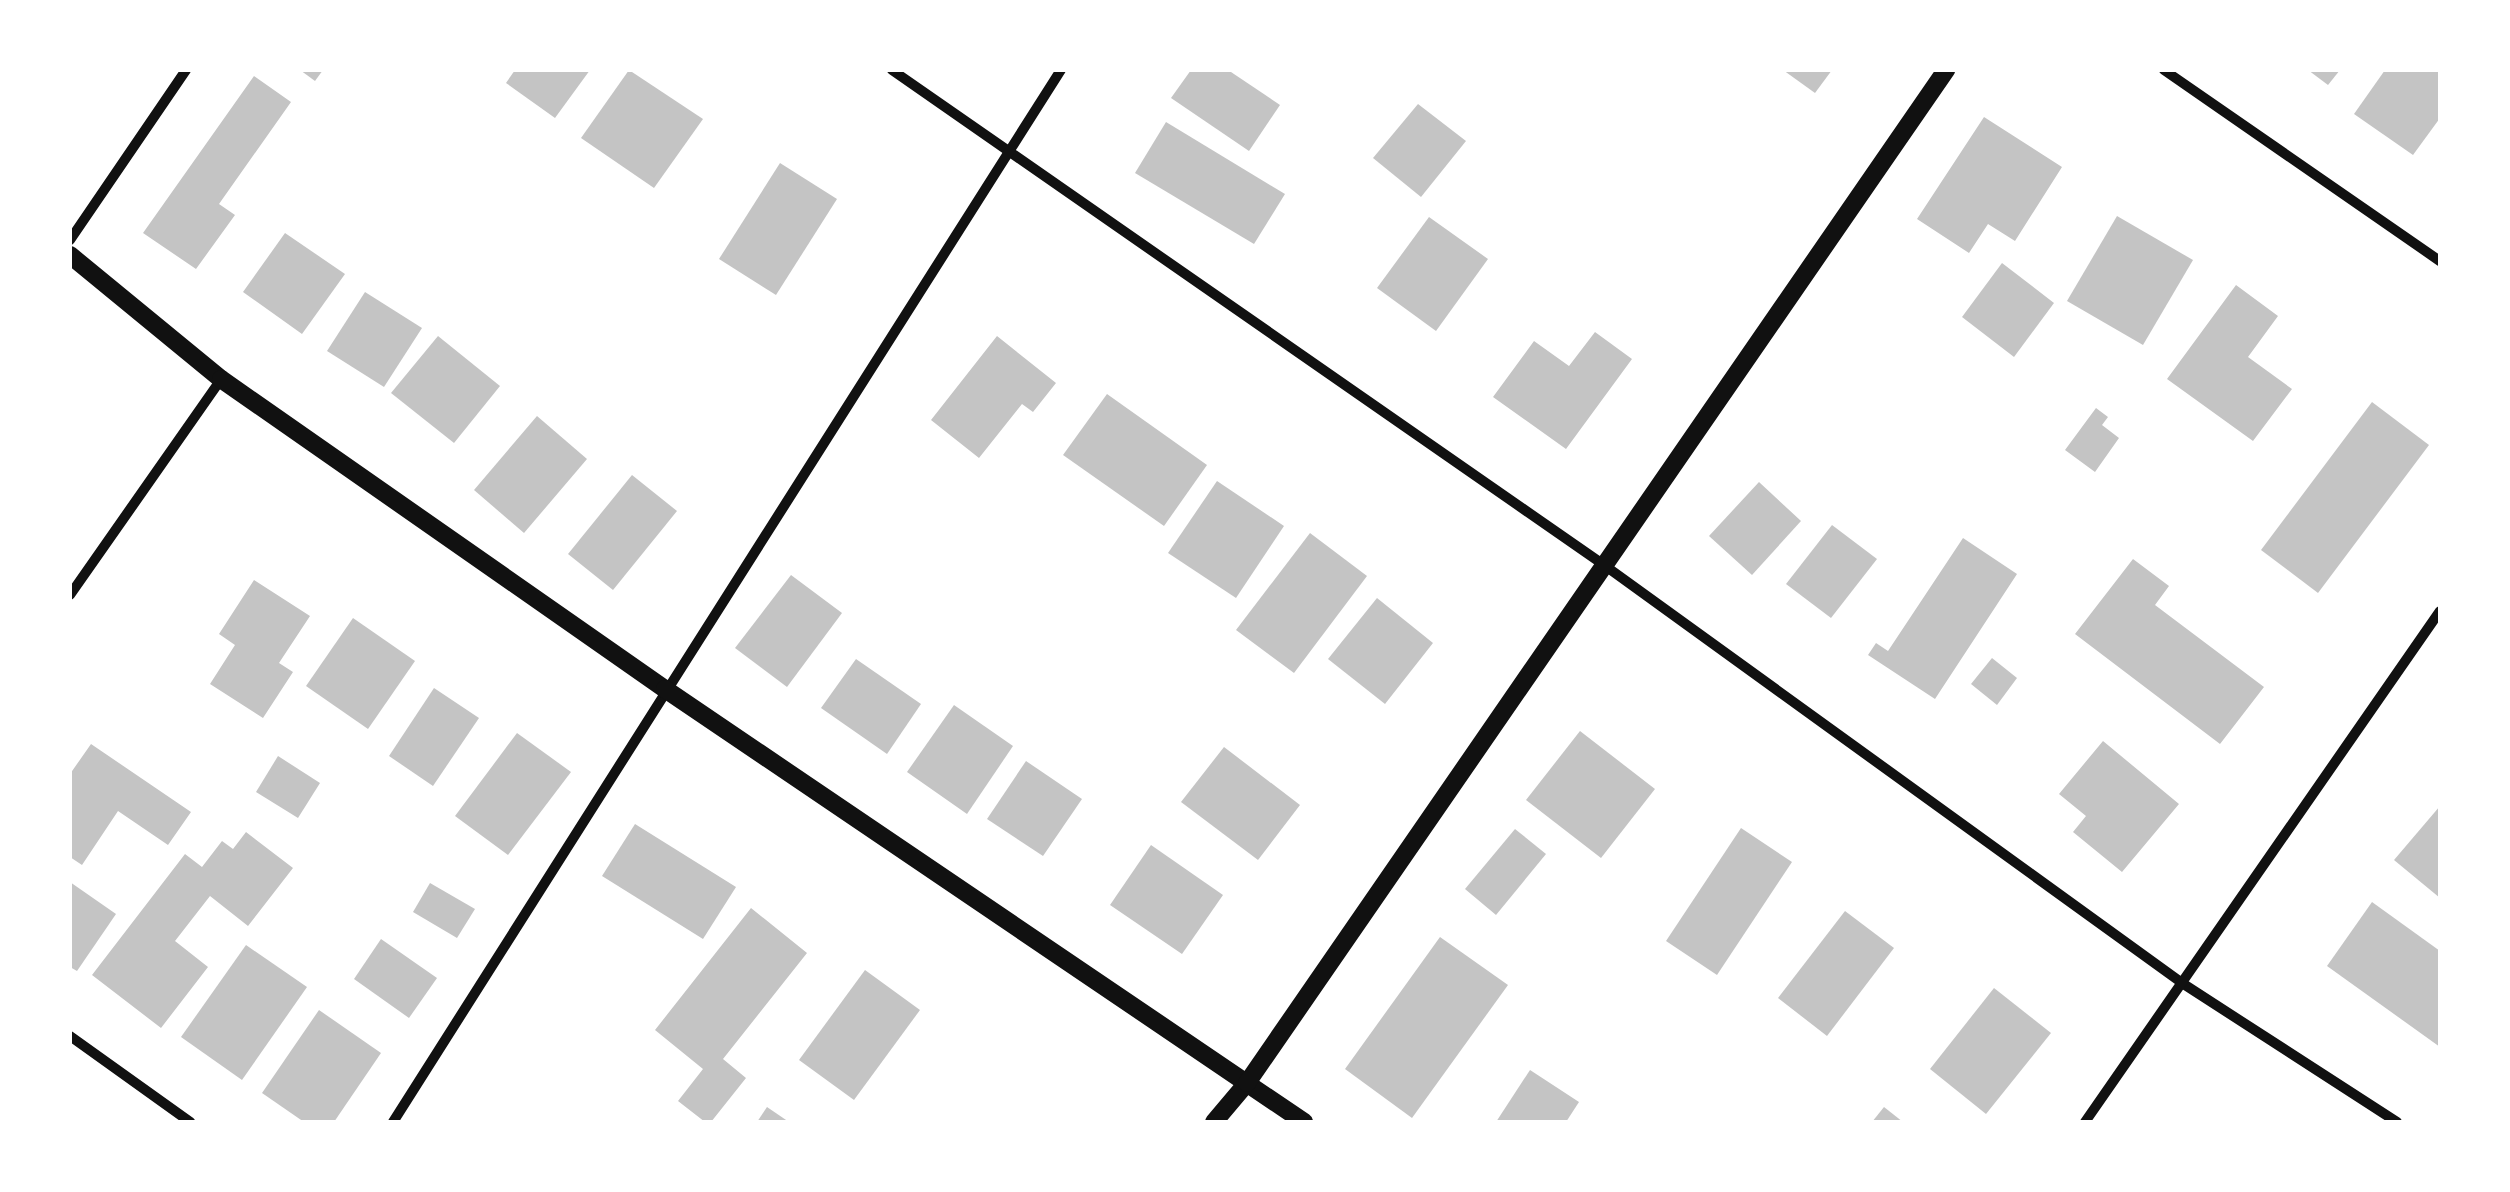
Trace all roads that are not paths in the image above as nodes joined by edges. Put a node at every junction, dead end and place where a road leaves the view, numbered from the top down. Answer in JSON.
{"nodes":[{"id":1,"x":186,"y":70,"type":"edge"},
{"id":2,"x":892,"y":70,"type":"edge"},
{"id":3,"x":1061,"y":70,"type":"edge"},
{"id":4,"x":1946,"y":70,"type":"edge"},
{"id":5,"x":2164,"y":70,"type":"edge"},
{"id":6,"x":1008,"y":149,"type":"junction"},
{"id":7,"x":70,"y":240,"type":"edge"},
{"id":8,"x":70,"y":255,"type":"edge"},
{"id":9,"x":2440,"y":261,"type":"edge"},
{"id":10,"x":222,"y":379,"type":"junction"},
{"id":11,"x":1604,"y":564,"type":"junction"},
{"id":12,"x":70,"y":595,"type":"edge"},
{"id":13,"x":2440,"y":611,"type":"edge"},
{"id":14,"x":665,"y":689,"type":"junction"},
{"id":15,"x":2182,"y":984,"type":"junction"},
{"id":16,"x":70,"y":1036,"type":"edge"},
{"id":17,"x":1247,"y":1082,"type":"junction"},
{"id":18,"x":190,"y":1122,"type":"edge"},
{"id":19,"x":393,"y":1122,"type":"edge"},
{"id":20,"x":1214,"y":1122,"type":"edge"},
{"id":21,"x":1304,"y":1122,"type":"edge"},
{"id":22,"x":2085,"y":1122,"type":"edge"},
{"id":23,"x":2396,"y":1122,"type":"edge"}],
"edges":[{"from":1,"to":7,"type":"street"},
{"from":2,"to":6,"type":"street"},
{"from":3,"to":6,"type":"street"},
{"from":4,"to":11,"type":"street"},
{"from":5,"to":9,"type":"street"},
{"from":6,"to":11,"type":"street"},
{"from":6,"to":14,"type":"street"},
{"from":8,"to":10,"type":"street"},
{"from":10,"to":12,"type":"street"},
{"from":10,"to":14,"type":"street"},
{"from":11,"to":15,"type":"street"},
{"from":11,"to":17,"type":"street"},
{"from":13,"to":15,"type":"street"},
{"from":14,"to":17,"type":"street"},
{"from":14,"to":19,"type":"street"},
{"from":15,"to":22,"type":"street"},
{"from":15,"to":23,"type":"street"},
{"from":16,"to":18,"type":"street"},
{"from":17,"to":20,"type":"street"},
{"from":17,"to":21,"type":"street"}]}
